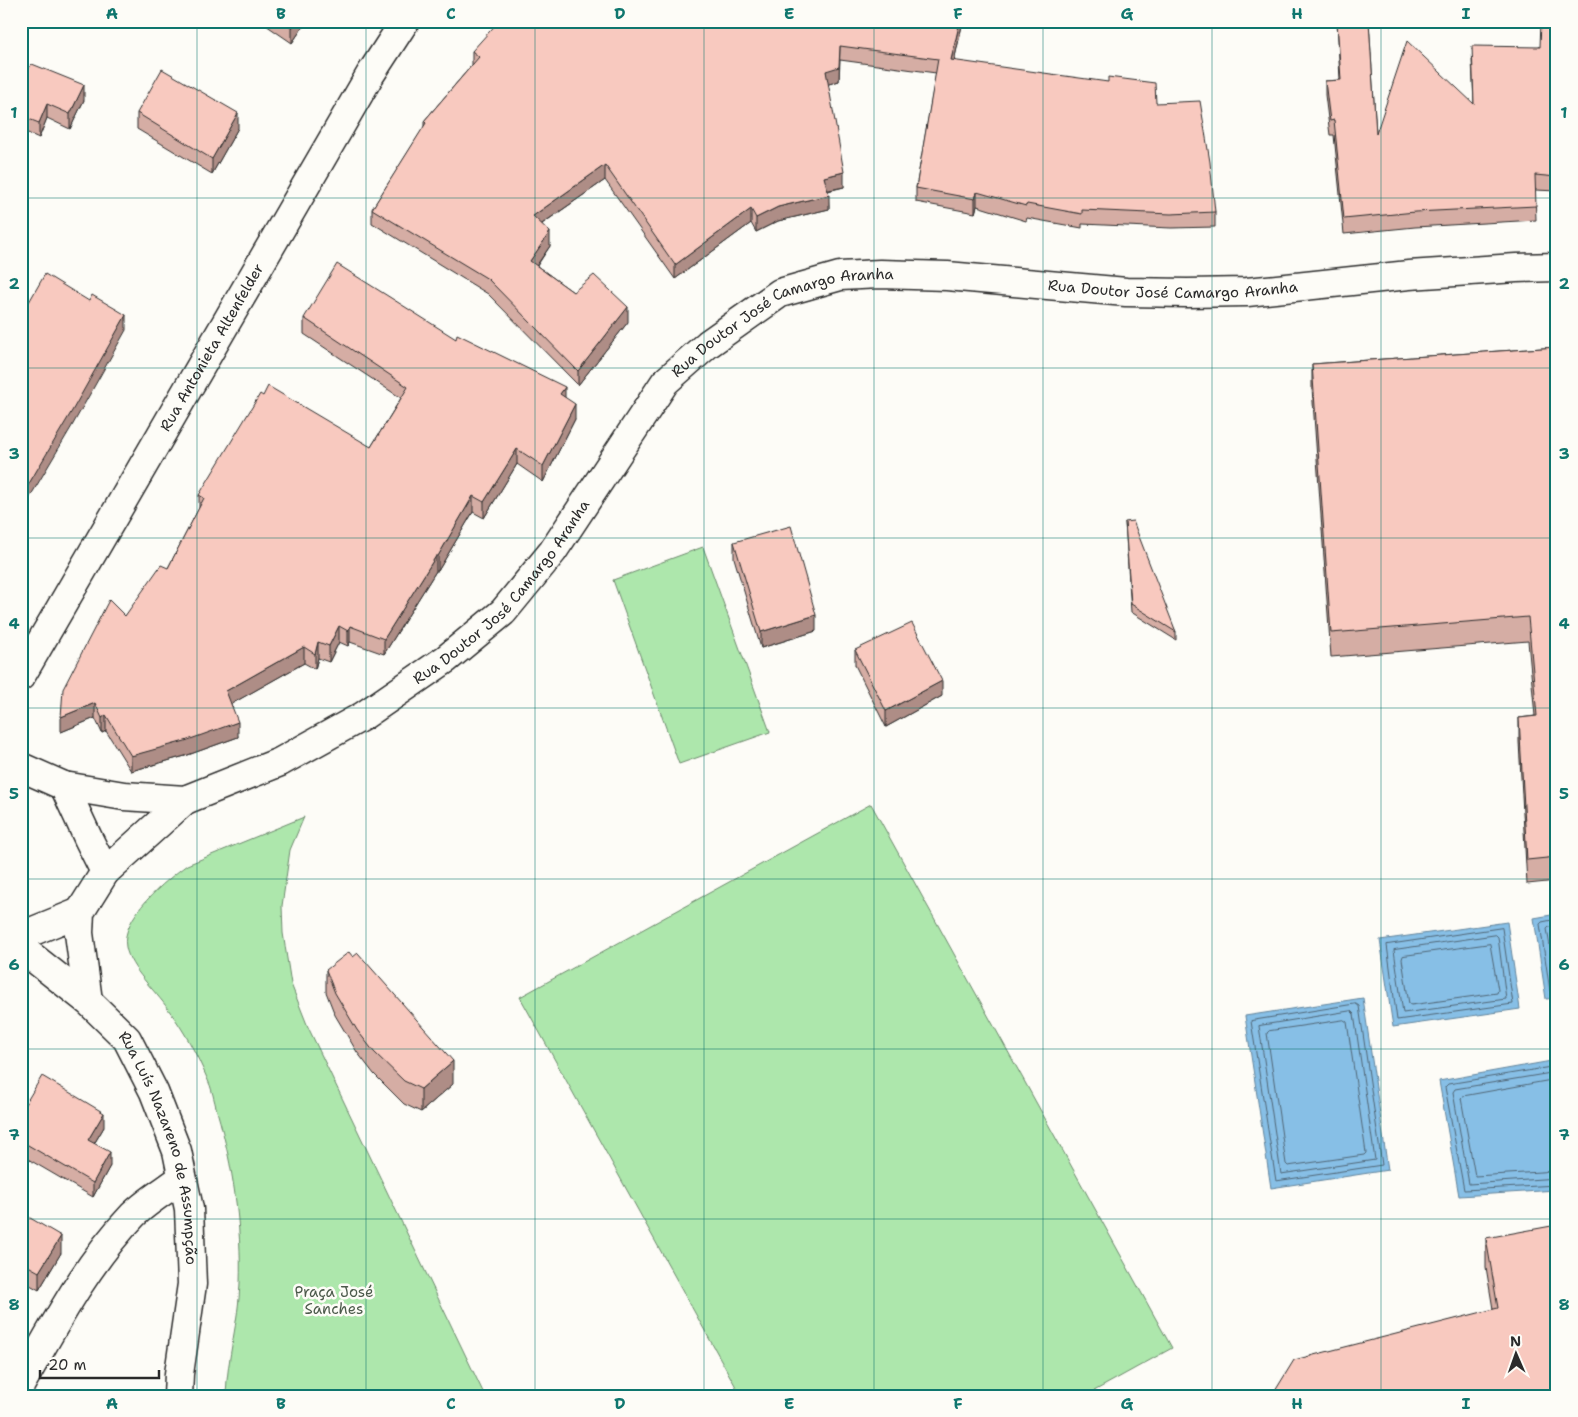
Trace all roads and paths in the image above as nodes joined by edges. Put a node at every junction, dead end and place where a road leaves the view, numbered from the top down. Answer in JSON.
{"nodes":[{"id":1,"x":405,"y":21,"type":"edge"},
{"id":2,"x":1557,"y":267,"type":"edge"},
{"id":3,"x":21,"y":676,"type":"edge"},
{"id":4,"x":21,"y":768,"type":"edge"},
{"id":5,"x":64,"y":786,"type":"junction"},
{"id":6,"x":185,"y":800,"type":"junction"},
{"id":7,"x":105,"y":872,"type":"junction"},
{"id":8,"x":80,"y":912,"type":"junction"},
{"id":9,"x":21,"y":936,"type":"edge"},
{"id":10,"x":21,"y":948,"type":"edge"},
{"id":11,"x":88,"y":1001,"type":"junction"},
{"id":12,"x":182,"y":1178,"type":"junction"},
{"id":13,"x":21,"y":1384,"type":"edge"},
{"id":14,"x":178,"y":1396,"type":"edge"}],
"edges":[{"from":1,"to":3,"type":"street","name":"Rua Antonieta Altenfelder"},
{"from":2,"to":6,"type":"street","name":"Rua Doutor José Camargo Aranha"},
{"from":4,"to":5,"type":"street","name":"Rua Doutor José Camargo Aranha"},
{"from":5,"to":6,"type":"street","name":"Rua Doutor José Camargo Aranha"},
{"from":5,"to":7,"type":"street"},
{"from":6,"to":7,"type":"street","name":"Rua Doutor José Camargo Aranha"},
{"from":7,"to":8,"type":"street","name":"Rua Doutor José Camargo Aranha"},
{"from":8,"to":9,"type":"street"},
{"from":8,"to":11,"type":"street"},
{"from":10,"to":11,"type":"street","name":"Rua Luís Nazareno de Assumpção"},
{"from":11,"to":12,"type":"street","name":"Rua Luís Nazareno de Assumpção"},
{"from":12,"to":13,"type":"street"},
{"from":12,"to":14,"type":"street","name":"Rua Luís Nazareno de Assumpção"}]}
